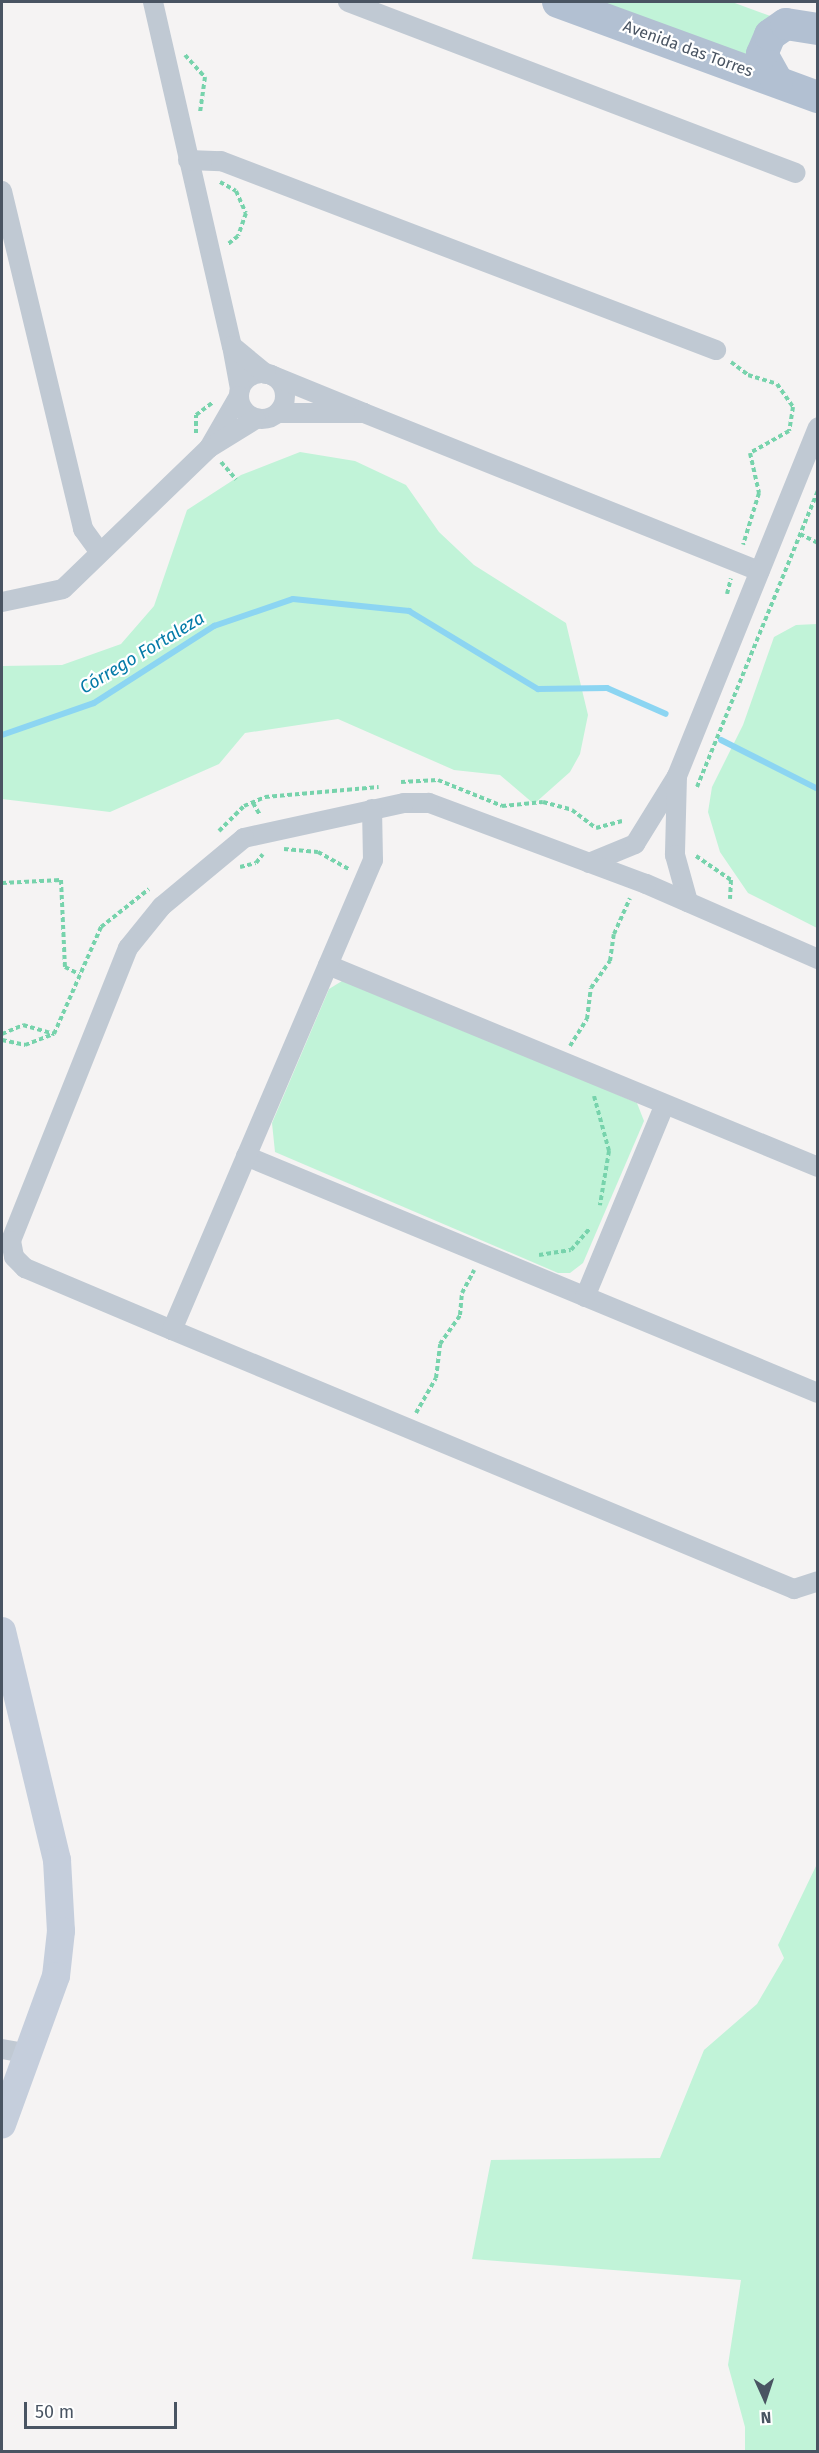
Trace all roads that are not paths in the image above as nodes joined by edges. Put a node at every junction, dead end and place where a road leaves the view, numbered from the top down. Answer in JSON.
{"nodes":[{"id":1,"x":153,"y":2,"type":"edge"},
{"id":2,"x":348,"y":2,"type":"edge"},
{"id":3,"x":558,"y":2,"type":"edge"},
{"id":4,"x":787,"y":2,"type":"edge"},
{"id":5,"x":818,"y":13,"type":"edge"},
{"id":6,"x":818,"y":29,"type":"edge"},
{"id":7,"x":777,"y":81,"type":"junction"},
{"id":8,"x":818,"y":97,"type":"edge"},
{"id":9,"x":818,"y":110,"type":"edge"},
{"id":10,"x":188,"y":160,"type":"junction"},
{"id":11,"x":795,"y":173,"type":"dead end"},
{"id":12,"x":2,"y":191,"type":"edge"},
{"id":13,"x":232,"y":346,"type":"junction"},
{"id":14,"x":717,"y":350,"type":"road end"},
{"id":15,"x":269,"y":374,"type":"junction"},
{"id":16,"x":240,"y":393,"type":"junction"},
{"id":17,"x":364,"y":412,"type":"junction"},
{"id":18,"x":278,"y":413,"type":"junction"},
{"id":19,"x":256,"y":418,"type":"junction"},
{"id":20,"x":818,"y":427,"type":"edge"},
{"id":21,"x":209,"y":448,"type":"junction"},
{"id":22,"x":98,"y":550,"type":"junction"},
{"id":23,"x":760,"y":571,"type":"junction"},
{"id":24,"x":2,"y":602,"type":"edge"},
{"id":25,"x":677,"y":776,"type":"junction"},
{"id":26,"x":372,"y":809,"type":"junction"},
{"id":27,"x":590,"y":863,"type":"junction"},
{"id":28,"x":688,"y":902,"type":"junction"},
{"id":29,"x":818,"y":958,"type":"edge"},
{"id":30,"x":328,"y":965,"type":"junction"},
{"id":31,"x":664,"y":1106,"type":"junction"},
{"id":32,"x":246,"y":1156,"type":"junction"},
{"id":33,"x":818,"y":1167,"type":"edge"},
{"id":34,"x":585,"y":1297,"type":"junction"},
{"id":35,"x":172,"y":1330,"type":"junction"},
{"id":36,"x":818,"y":1394,"type":"edge"},
{"id":37,"x":818,"y":1581,"type":"edge"},
{"id":38,"x":2,"y":1631,"type":"edge"},
{"id":39,"x":2,"y":2049,"type":"edge"},
{"id":40,"x":31,"y":2054,"type":"junction"},
{"id":41,"x":2,"y":2124,"type":"edge"}],
"edges":[{"from":1,"to":10,"type":"street"},
{"from":2,"to":11,"type":"street"},
{"from":3,"to":7,"type":"main road","name":"Avenida das Torres"},
{"from":4,"to":5,"type":"main road"},
{"from":6,"to":7,"type":"main road"},
{"from":7,"to":8,"type":"main road","name":"Avenida das Torres"},
{"from":7,"to":9,"type":"street"},
{"from":10,"to":13,"type":"street"},
{"from":10,"to":14,"type":"street"},
{"from":12,"to":22,"type":"street"},
{"from":13,"to":15,"type":"street"},
{"from":13,"to":16,"type":"street"},
{"from":15,"to":16,"type":"street"},
{"from":15,"to":17,"type":"street"},
{"from":15,"to":18,"type":"street"},
{"from":16,"to":19,"type":"street"},
{"from":16,"to":21,"type":"street"},
{"from":17,"to":18,"type":"street"},
{"from":17,"to":23,"type":"street"},
{"from":18,"to":19,"type":"street"},
{"from":19,"to":21,"type":"street"},
{"from":20,"to":23,"type":"street"},
{"from":21,"to":22,"type":"street"},
{"from":22,"to":24,"type":"street"},
{"from":23,"to":25,"type":"street"},
{"from":25,"to":27,"type":"street"},
{"from":25,"to":28,"type":"street"},
{"from":26,"to":27,"type":"street"},
{"from":26,"to":30,"type":"street"},
{"from":26,"to":35,"type":"street"},
{"from":27,"to":28,"type":"street"},
{"from":28,"to":29,"type":"street"},
{"from":30,"to":31,"type":"street"},
{"from":30,"to":32,"type":"street"},
{"from":31,"to":33,"type":"street"},
{"from":31,"to":34,"type":"street"},
{"from":32,"to":34,"type":"street"},
{"from":32,"to":35,"type":"street"},
{"from":34,"to":36,"type":"street"},
{"from":35,"to":37,"type":"street"},
{"from":38,"to":40,"type":"street"},
{"from":39,"to":40,"type":"street"},
{"from":40,"to":41,"type":"street"}]}
